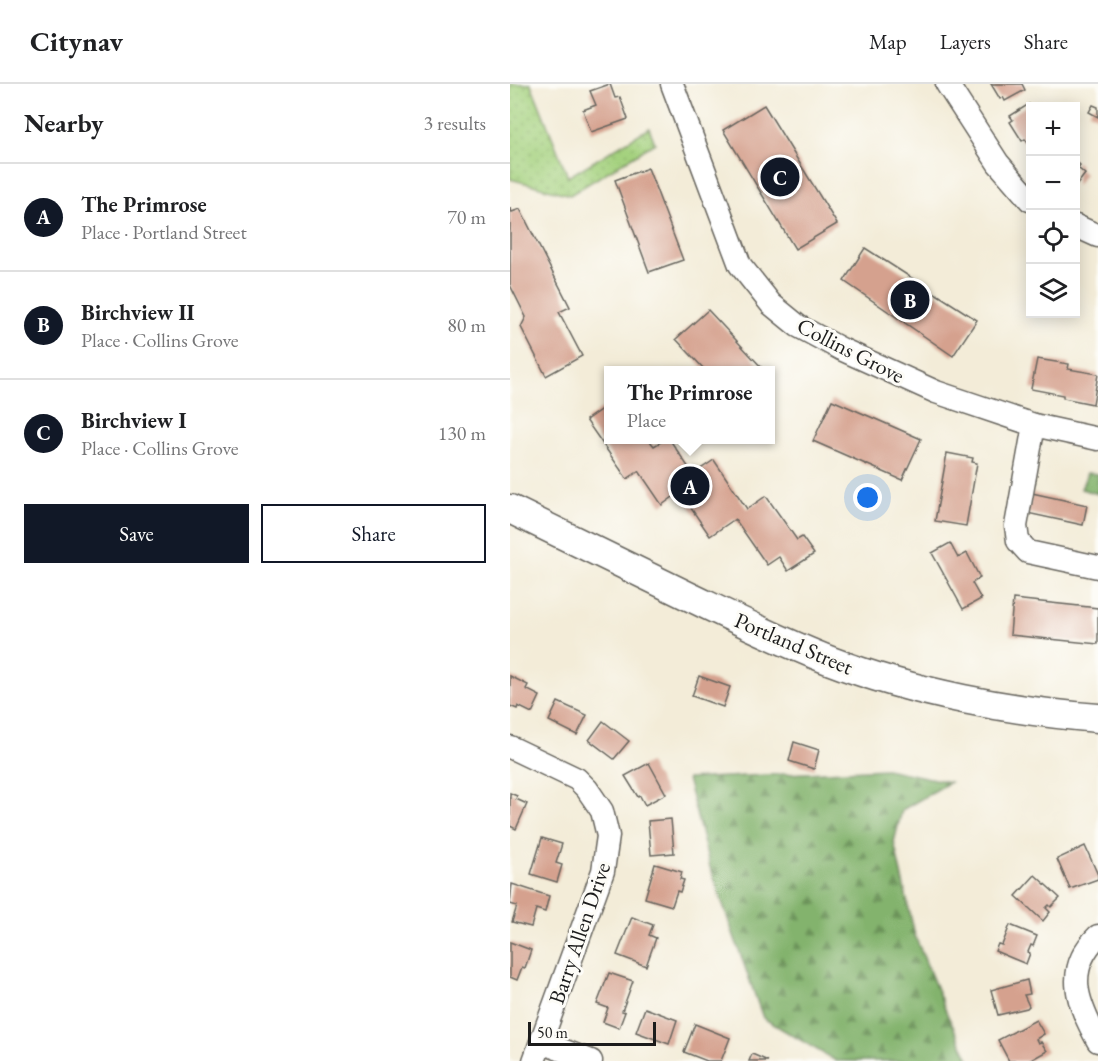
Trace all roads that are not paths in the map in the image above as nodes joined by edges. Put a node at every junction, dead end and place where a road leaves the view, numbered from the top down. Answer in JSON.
{"nodes":[{"id":1,"x":672,"y":84,"type":"edge"},
{"id":2,"x":947,"y":84,"type":"edge"},
{"id":3,"x":1026,"y":195,"type":"edge"},
{"id":4,"x":1080,"y":228,"type":"edge"},
{"id":5,"x":1098,"y":236,"type":"edge"},
{"id":6,"x":1034,"y":425,"type":"junction"},
{"id":7,"x":1098,"y":439,"type":"edge"},
{"id":8,"x":510,"y":509,"type":"edge"},
{"id":9,"x":1098,"y":567,"type":"edge"},
{"id":10,"x":1098,"y":718,"type":"edge"},
{"id":11,"x":510,"y":747,"type":"edge"},
{"id":12,"x":1098,"y":936,"type":"edge"},
{"id":13,"x":1098,"y":1041,"type":"edge"},
{"id":14,"x":538,"y":1052,"type":"edge"},
{"id":15,"x":591,"y":1061,"type":"edge"}],
"edges":[{"from":1,"to":6,"type":"street","name":"Collins Grove"},
{"from":2,"to":3,"type":"street"},
{"from":4,"to":5,"type":"street"},
{"from":6,"to":7,"type":"street","name":"Collins Grove"},
{"from":6,"to":9,"type":"street"},
{"from":8,"to":10,"type":"main road","name":"Portland Street"},
{"from":11,"to":14,"type":"street","name":"Barry Allen Drive"},
{"from":12,"to":13,"type":"street"},
{"from":14,"to":15,"type":"street"}]}
